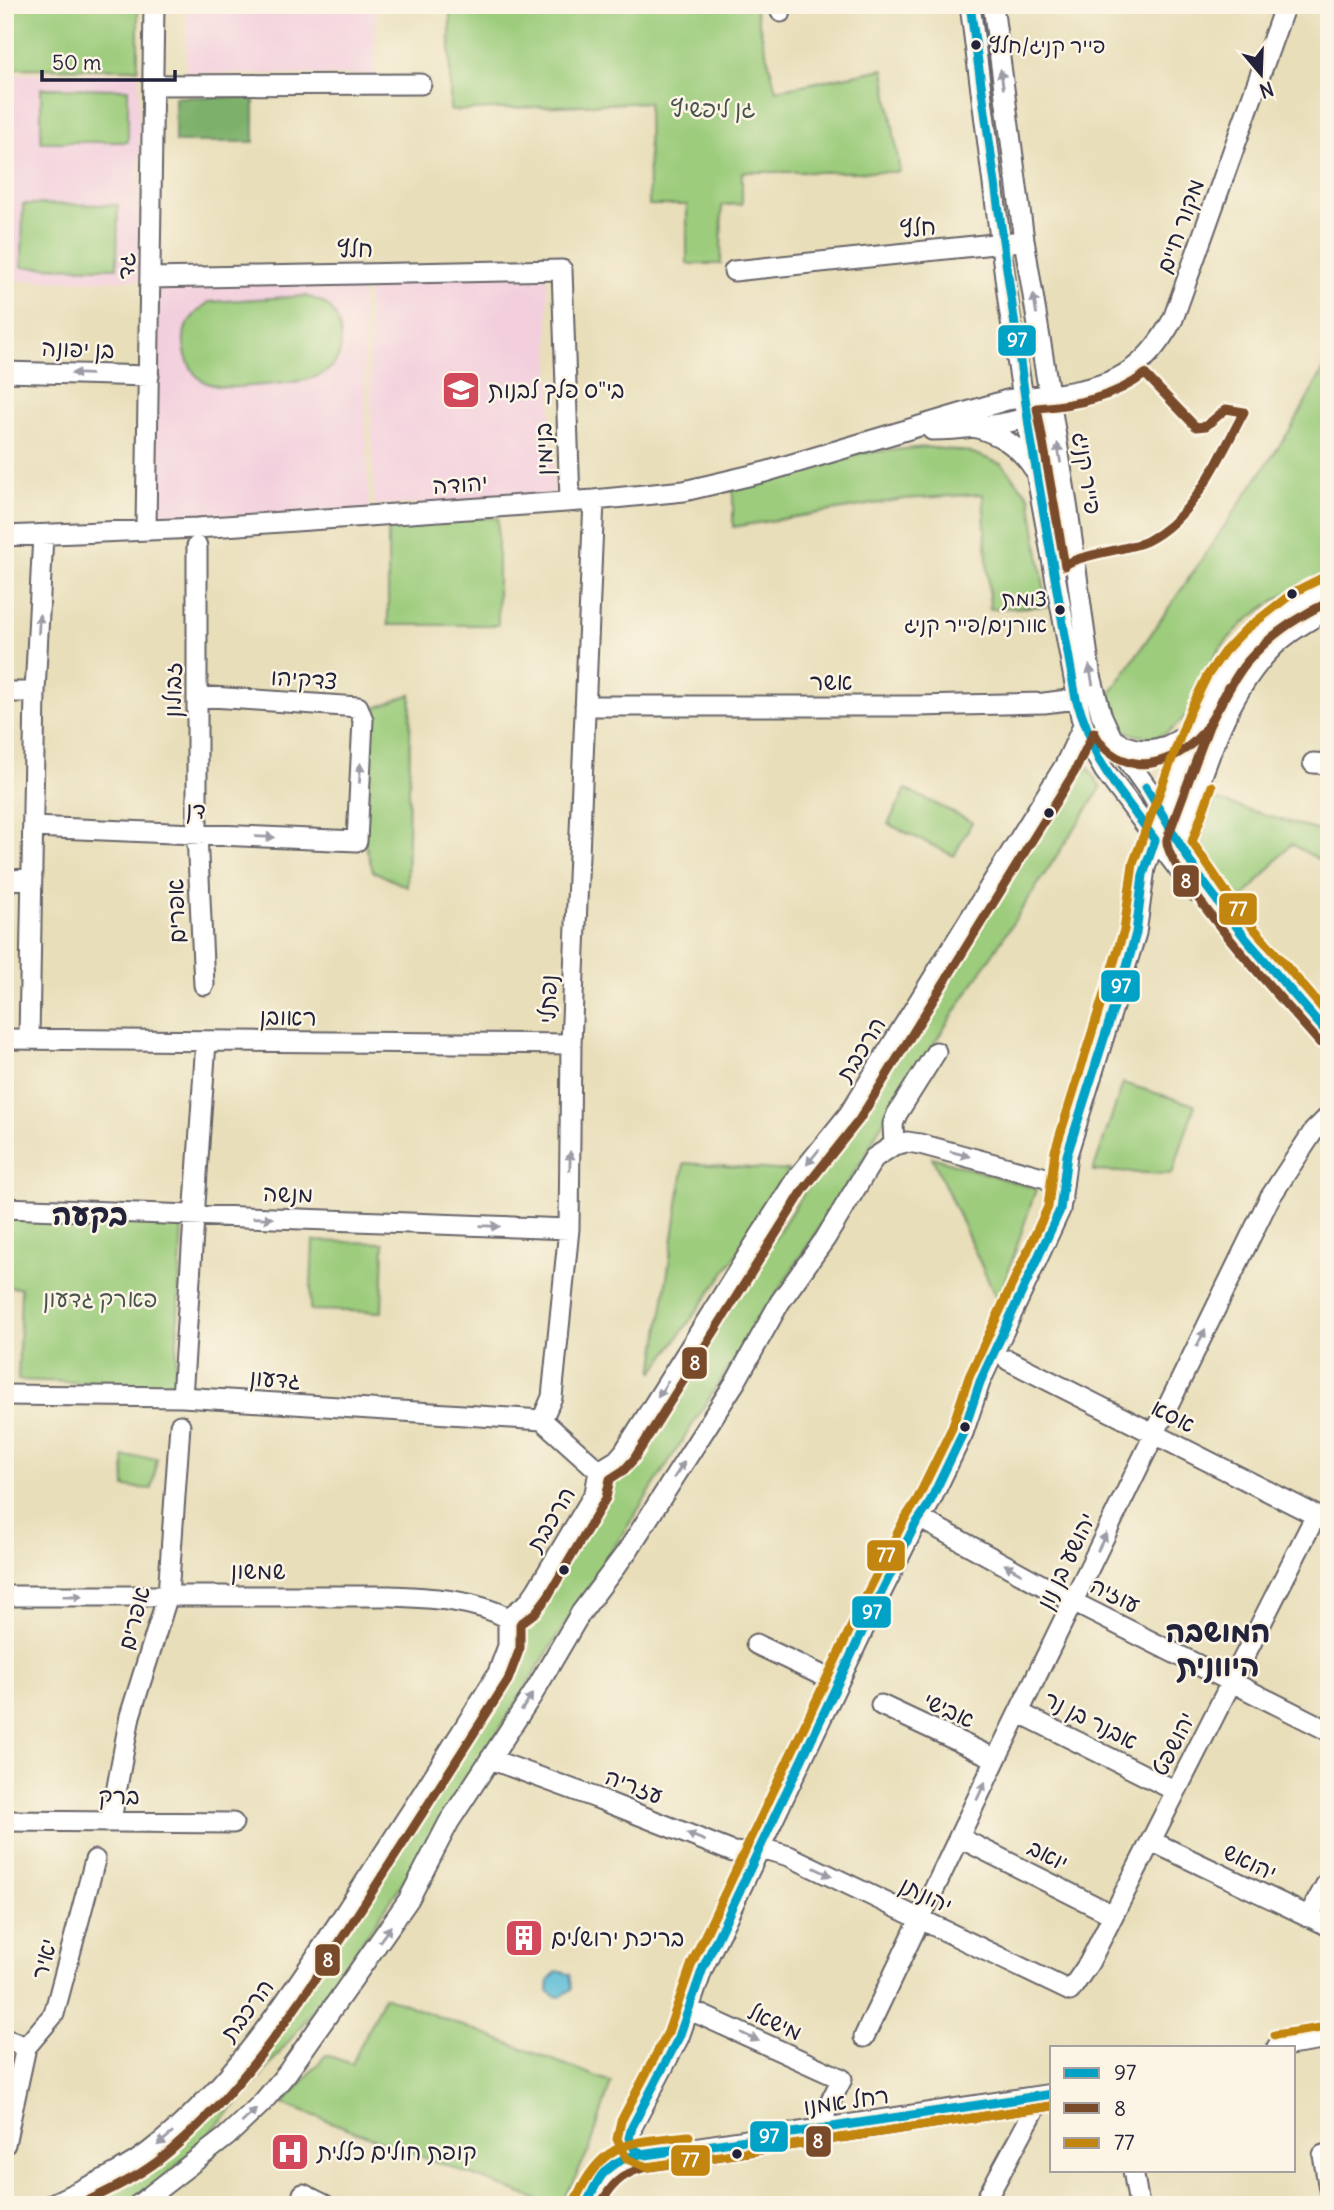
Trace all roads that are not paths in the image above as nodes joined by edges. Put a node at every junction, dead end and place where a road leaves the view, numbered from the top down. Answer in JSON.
{"nodes":[{"id":1,"x":154,"y":5,"type":"edge"},
{"id":2,"x":970,"y":5,"type":"edge"},
{"id":3,"x":993,"y":5,"type":"edge"},
{"id":4,"x":1285,"y":5,"type":"edge"},
{"id":5,"x":421,"y":84,"type":"dead end"},
{"id":6,"x":153,"y":85,"type":"junction"},
{"id":7,"x":1024,"y":240,"type":"junction"},
{"id":8,"x":1002,"y":243,"type":"junction"},
{"id":9,"x":562,"y":270,"type":"joint"},
{"id":10,"x":734,"y":271,"type":"dead end"},
{"id":11,"x":150,"y":278,"type":"junction"},
{"id":12,"x":5,"y":372,"type":"edge"},
{"id":13,"x":149,"y":376,"type":"junction"},
{"id":14,"x":1050,"y":395,"type":"junction"},
{"id":15,"x":1023,"y":397,"type":"junction"},
{"id":16,"x":1026,"y":417,"type":"junction"},
{"id":17,"x":973,"y":427,"type":"junction"},
{"id":18,"x":910,"y":429,"type":"junction"},
{"id":19,"x":1035,"y":469,"type":"junction"},
{"id":20,"x":594,"y":500,"type":"junction"},
{"id":21,"x":570,"y":501,"type":"junction"},
{"id":22,"x":146,"y":528,"type":"junction"},
{"id":23,"x":43,"y":535,"type":"junction"},
{"id":24,"x":5,"y":536,"type":"edge"},
{"id":25,"x":197,"y":546,"type":"dead end"},
{"id":26,"x":1329,"y":588,"type":"edge"},
{"id":27,"x":1329,"y":609,"type":"edge"},
{"id":28,"x":5,"y":692,"type":"edge"},
{"id":29,"x":35,"y":692,"type":"junction"},
{"id":30,"x":197,"y":696,"type":"junction"},
{"id":31,"x":1076,"y":699,"type":"junction"},
{"id":32,"x":585,"y":706,"type":"junction"},
{"id":33,"x":1200,"y":718,"type":"junction"},
{"id":34,"x":1083,"y":726,"type":"junction"},
{"id":35,"x":1113,"y":740,"type":"junction"},
{"id":36,"x":1163,"y":814,"type":"junction"},
{"id":37,"x":33,"y":827,"type":"junction"},
{"id":38,"x":197,"y":834,"type":"junction"},
{"id":39,"x":1155,"y":840,"type":"junction"},
{"id":40,"x":357,"y":841,"type":"joint"},
{"id":41,"x":1178,"y":844,"type":"junction"},
{"id":42,"x":32,"y":879,"type":"junction"},
{"id":43,"x":5,"y":880,"type":"edge"},
{"id":44,"x":1246,"y":939,"type":"junction"},
{"id":45,"x":204,"y":985,"type":"dead end"},
{"id":46,"x":1329,"y":1035,"type":"edge"},
{"id":47,"x":29,"y":1038,"type":"junction"},
{"id":48,"x":5,"y":1039,"type":"edge"},
{"id":49,"x":206,"y":1041,"type":"junction"},
{"id":50,"x":570,"y":1044,"type":"junction"},
{"id":51,"x":936,"y":1052,"type":"dead end"},
{"id":52,"x":1329,"y":1116,"type":"edge"},
{"id":53,"x":894,"y":1145,"type":"junction"},
{"id":54,"x":1062,"y":1203,"type":"junction"},
{"id":55,"x":5,"y":1208,"type":"edge"},
{"id":56,"x":194,"y":1215,"type":"junction"},
{"id":57,"x":569,"y":1229,"type":"junction"},
{"id":58,"x":1008,"y":1360,"type":"dead end"},
{"id":59,"x":5,"y":1395,"type":"edge"},
{"id":60,"x":182,"y":1397,"type":"junction"},
{"id":61,"x":542,"y":1420,"type":"junction"},
{"id":62,"x":180,"y":1425,"type":"dead end"},
{"id":63,"x":1154,"y":1434,"type":"junction"},
{"id":64,"x":599,"y":1471,"type":"junction"},
{"id":65,"x":919,"y":1518,"type":"junction"},
{"id":66,"x":1322,"y":1519,"type":"edge"},
{"id":67,"x":168,"y":1595,"type":"junction"},
{"id":68,"x":5,"y":1596,"type":"edge"},
{"id":69,"x":1073,"y":1602,"type":"junction"},
{"id":70,"x":508,"y":1618,"type":"junction"},
{"id":71,"x":756,"y":1644,"type":"dead end"},
{"id":72,"x":1232,"y":1680,"type":"junction"},
{"id":73,"x":838,"y":1683,"type":"junction"},
{"id":74,"x":881,"y":1705,"type":"dead end"},
{"id":75,"x":1020,"y":1713,"type":"junction"},
{"id":76,"x":1329,"y":1731,"type":"edge"},
{"id":77,"x":490,"y":1759,"type":"junction"},
{"id":78,"x":996,"y":1759,"type":"junction"},
{"id":79,"x":1176,"y":1791,"type":"junction"},
{"id":80,"x":110,"y":1820,"type":"junction"},
{"id":81,"x":5,"y":1821,"type":"edge"},
{"id":82,"x":233,"y":1823,"type":"dead end"},
{"id":83,"x":960,"y":1838,"type":"junction"},
{"id":84,"x":1151,"y":1841,"type":"junction"},
{"id":85,"x":760,"y":1848,"type":"junction"},
{"id":86,"x":95,"y":1860,"type":"dead end"},
{"id":87,"x":1329,"y":1879,"type":"edge"},
{"id":88,"x":1113,"y":1915,"type":"junction"},
{"id":89,"x":1308,"y":1917,"type":"junction"},
{"id":90,"x":921,"y":1920,"type":"junction"},
{"id":91,"x":1329,"y":1926,"type":"edge"},
{"id":92,"x":1070,"y":1990,"type":"joint"},
{"id":93,"x":688,"y":2009,"type":"junction"},
{"id":94,"x":864,"y":2037,"type":"dead end"},
{"id":95,"x":5,"y":2039,"type":"edge"},
{"id":96,"x":1329,"y":2039,"type":"edge"},
{"id":97,"x":1283,"y":2046,"type":"edge"},
{"id":98,"x":26,"y":2047,"type":"junction"},
{"id":99,"x":1047,"y":2095,"type":"edge"},
{"id":100,"x":823,"y":2129,"type":"junction"},
{"id":101,"x":5,"y":2144,"type":"edge"},
{"id":102,"x":1329,"y":2154,"type":"edge"},
{"id":103,"x":646,"y":2155,"type":"junction"},
{"id":104,"x":1133,"y":2172,"type":"edge"},
{"id":105,"x":1329,"y":2189,"type":"edge"},
{"id":106,"x":303,"y":2194,"type":"dead end"},
{"id":107,"x":50,"y":2205,"type":"edge"},
{"id":108,"x":138,"y":2205,"type":"edge"},
{"id":109,"x":325,"y":2205,"type":"edge"},
{"id":110,"x":586,"y":2205,"type":"edge"},
{"id":111,"x":983,"y":2205,"type":"edge"},
{"id":112,"x":1139,"y":2205,"type":"edge"}],
"edges":[{"from":1,"to":6,"type":"street","name":"גד"},
{"from":2,"to":8,"type":"street"},
{"from":7,"to":3,"type":"street","name":"פייר קניג","one_way":true},
{"from":4,"to":14,"type":"street","name":"מקור חיים"},
{"from":5,"to":6,"type":"street"},
{"from":6,"to":11,"type":"street","name":"גד"},
{"from":7,"to":8,"type":"street","name":"חלץ"},
{"from":14,"to":7,"type":"street","name":"פייר קניג","one_way":true},
{"from":8,"to":10,"type":"street","name":"חלץ"},
{"from":8,"to":15,"type":"street"},
{"from":9,"to":11,"type":"street","name":"חלץ"},
{"from":9,"to":21,"type":"street","name":"בנימין"},
{"from":11,"to":13,"type":"street","name":"גד"},
{"from":13,"to":12,"type":"street","name":"בן יפונה","one_way":true},
{"from":13,"to":22,"type":"street","name":"גד"},
{"from":14,"to":15,"type":"street","name":"יהודה"},
{"from":14,"to":16,"type":"street"},
{"from":35,"to":14,"type":"street","name":"פייר קניג","one_way":true},
{"from":15,"to":16,"type":"street"},
{"from":15,"to":18,"type":"street","name":"יהודה"},
{"from":16,"to":17,"type":"street","name":"יהודה"},
{"from":16,"to":19,"type":"street"},
{"from":17,"to":18,"type":"street","name":"יהודה"},
{"from":17,"to":19,"type":"street"},
{"from":18,"to":20,"type":"street","name":"יהודה"},
{"from":19,"to":31,"type":"street"},
{"from":20,"to":21,"type":"street","name":"יהודה"},
{"from":20,"to":32,"type":"street","name":"נפתלי"},
{"from":21,"to":22,"type":"street","name":"יהודה"},
{"from":22,"to":23,"type":"street","name":"יהודה"},
{"from":23,"to":24,"type":"street","name":"יהודה"},
{"from":29,"to":23,"type":"street","one_way":true},
{"from":25,"to":30,"type":"street","name":"זבולון"},
{"from":26,"to":33,"type":"street"},
{"from":27,"to":41,"type":"street"},
{"from":28,"to":29,"type":"street"},
{"from":29,"to":37,"type":"street"},
{"from":30,"to":38,"type":"street","name":"זבולון"},
{"from":40,"to":30,"type":"street","name":"צדקיהו","one_way":true},
{"from":31,"to":32,"type":"street","name":"אשר"},
{"from":31,"to":34,"type":"street"},
{"from":32,"to":50,"type":"street","name":"נפתלי"},
{"from":33,"to":35,"type":"street"},
{"from":33,"to":36,"type":"street"},
{"from":34,"to":39,"type":"street"},
{"from":34,"to":64,"type":"street","name":"הרכבת","one_way":true},
{"from":35,"to":36,"type":"street","name":"פייר קניג"},
{"from":36,"to":39,"type":"street"},
{"from":36,"to":41,"type":"street","name":"פייר קניג"},
{"from":37,"to":38,"type":"street","name":"דן"},
{"from":37,"to":42,"type":"street"},
{"from":38,"to":40,"type":"street","name":"דן","one_way":true},
{"from":38,"to":45,"type":"street","name":"אפרים"},
{"from":39,"to":41,"type":"street"},
{"from":39,"to":44,"type":"street"},
{"from":39,"to":54,"type":"street"},
{"from":41,"to":44,"type":"street","name":"פייר קניג"},
{"from":42,"to":43,"type":"street"},
{"from":42,"to":47,"type":"street"},
{"from":44,"to":46,"type":"street"},
{"from":47,"to":48,"type":"street","name":"ראובן"},
{"from":47,"to":49,"type":"street","name":"ראובן"},
{"from":49,"to":50,"type":"street","name":"ראובן"},
{"from":49,"to":56,"type":"street"},
{"from":57,"to":50,"type":"street","name":"נפתלי","one_way":true},
{"from":51,"to":53,"type":"street"},
{"from":63,"to":52,"type":"street","name":"יהושע בן נון","one_way":true},
{"from":53,"to":54,"type":"street","one_way":true},
{"from":77,"to":53,"type":"street","one_way":true},
{"from":54,"to":65,"type":"street"},
{"from":55,"to":56,"type":"street","name":"מנשה"},
{"from":56,"to":57,"type":"street","name":"מנשה","one_way":true},
{"from":56,"to":60,"type":"street"},
{"from":57,"to":61,"type":"street","name":"נפתלי"},
{"from":58,"to":63,"type":"street","name":"אסא"},
{"from":59,"to":60,"type":"street","name":"גדעון"},
{"from":60,"to":61,"type":"street","name":"גדעון"},
{"from":61,"to":64,"type":"street"},
{"from":62,"to":67,"type":"street","name":"אפרים"},
{"from":63,"to":66,"type":"street","name":"אסא"},
{"from":69,"to":63,"type":"street","name":"יהושע בן נון","one_way":true},
{"from":64,"to":70,"type":"street","name":"הרכבת"},
{"from":69,"to":65,"type":"street","name":"עוזיה","one_way":true},
{"from":65,"to":73,"type":"street"},
{"from":66,"to":72,"type":"street","name":"יהושפט"},
{"from":68,"to":67,"type":"street","name":"שמשון","one_way":true},
{"from":67,"to":70,"type":"street","name":"שמשון"},
{"from":67,"to":80,"type":"street","name":"אפרים"},
{"from":69,"to":72,"type":"street","name":"עוזיה"},
{"from":69,"to":75,"type":"street","name":"יהושע בן נון"},
{"from":70,"to":107,"type":"street","name":"הרכבת","one_way":true},
{"from":71,"to":73,"type":"street"},
{"from":72,"to":76,"type":"street","name":"עוזיה"},
{"from":72,"to":79,"type":"street","name":"יהושפט"},
{"from":73,"to":85,"type":"street"},
{"from":74,"to":78,"type":"street","name":"אבישי"},
{"from":75,"to":78,"type":"street","name":"יהושע בן נון"},
{"from":75,"to":79,"type":"street","name":"אבנר בן נר"},
{"from":85,"to":77,"type":"street","name":"עזריה","one_way":true},
{"from":108,"to":77,"type":"street","one_way":true},
{"from":83,"to":78,"type":"street","name":"יהושע בן נון","one_way":true},
{"from":79,"to":84,"type":"street","name":"יהושפט"},
{"from":80,"to":81,"type":"street","name":"ברק"},
{"from":80,"to":82,"type":"street","name":"ברק"},
{"from":83,"to":88,"type":"street","name":"יואב"},
{"from":83,"to":90,"type":"street","name":"יהושע בן נון"},
{"from":84,"to":88,"type":"street","name":"יהושפט"},
{"from":84,"to":89,"type":"street","name":"יהואש"},
{"from":85,"to":90,"type":"street","name":"יהונתן","one_way":true},
{"from":85,"to":93,"type":"street"},
{"from":86,"to":98,"type":"street","name":"יאיר"},
{"from":87,"to":89,"type":"street"},
{"from":88,"to":92,"type":"street","name":"יהושפט"},
{"from":89,"to":91,"type":"street","name":"יהואש"},
{"from":90,"to":92,"type":"street","name":"יהונתן"},
{"from":90,"to":94,"type":"street","name":"יהושע בן נון"},
{"from":93,"to":100,"type":"street","name":"מישאל","one_way":true},
{"from":93,"to":103,"type":"street"},
{"from":95,"to":98,"type":"street"},
{"from":96,"to":97,"type":"street"},
{"from":98,"to":101,"type":"street","name":"יאיר"},
{"from":99,"to":100,"type":"street","name":"רחל אמנו"},
{"from":99,"to":111,"type":"street"},
{"from":100,"to":103,"type":"street","name":"רחל אמנו"},
{"from":102,"to":105,"type":"street"},
{"from":103,"to":110,"type":"street","name":"רחל אמנו"},
{"from":104,"to":112,"type":"street"},
{"from":106,"to":109,"type":"street"}]}
